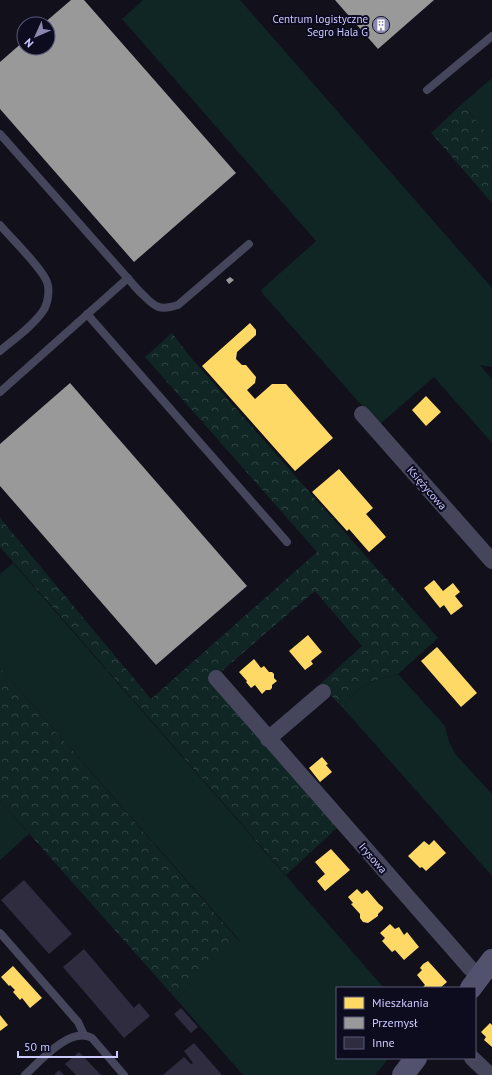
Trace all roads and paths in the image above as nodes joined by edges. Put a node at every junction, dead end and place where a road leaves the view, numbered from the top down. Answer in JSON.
{"nodes":[{"id":1,"x":492,"y":36,"type":"edge"},
{"id":2,"x":428,"y":90,"type":"dead end"},
{"id":3,"x":0,"y":134,"type":"edge"},
{"id":4,"x":0,"y":226,"type":"edge"},
{"id":5,"x":249,"y":244,"type":"dead end"},
{"id":6,"x":128,"y":278,"type":"junction"},
{"id":7,"x":87,"y":314,"type":"junction"},
{"id":8,"x":0,"y":351,"type":"edge"},
{"id":9,"x":0,"y":392,"type":"edge"},
{"id":10,"x":362,"y":414,"type":"dead end"},
{"id":11,"x":287,"y":542,"type":"dead end"},
{"id":12,"x":492,"y":561,"type":"edge"},
{"id":13,"x":216,"y":678,"type":"dead end"},
{"id":14,"x":323,"y":692,"type":"dead end"},
{"id":15,"x":268,"y":739,"type":"junction"},
{"id":16,"x":0,"y":933,"type":"edge"},
{"id":17,"x":481,"y":975,"type":"edge"},
{"id":18,"x":84,"y":1035,"type":"junction"},
{"id":19,"x":415,"y":1059,"type":"edge"},
{"id":20,"x":473,"y":1059,"type":"edge"},
{"id":21,"x":25,"y":1075,"type":"edge"},
{"id":22,"x":124,"y":1075,"type":"edge"},
{"id":23,"x":403,"y":1075,"type":"edge"},
{"id":24,"x":490,"y":1075,"type":"edge"}],
"edges":[{"from":1,"to":2,"type":"lane"},
{"from":3,"to":6,"type":"lane"},
{"from":4,"to":8,"type":"lane"},
{"from":5,"to":6,"type":"lane"},
{"from":6,"to":7,"type":"lane"},
{"from":7,"to":9,"type":"lane"},
{"from":7,"to":11,"type":"lane"},
{"from":10,"to":12,"type":"street","name":"Księżycowa"},
{"from":13,"to":15,"type":"street","name":"Irysowa"},
{"from":14,"to":15,"type":"street"},
{"from":15,"to":17,"type":"street","name":"Irysowa"},
{"from":16,"to":18,"type":"lane"},
{"from":18,"to":21,"type":"lane"},
{"from":18,"to":22,"type":"lane"},
{"from":19,"to":23,"type":"street"},
{"from":20,"to":24,"type":"street"}]}
